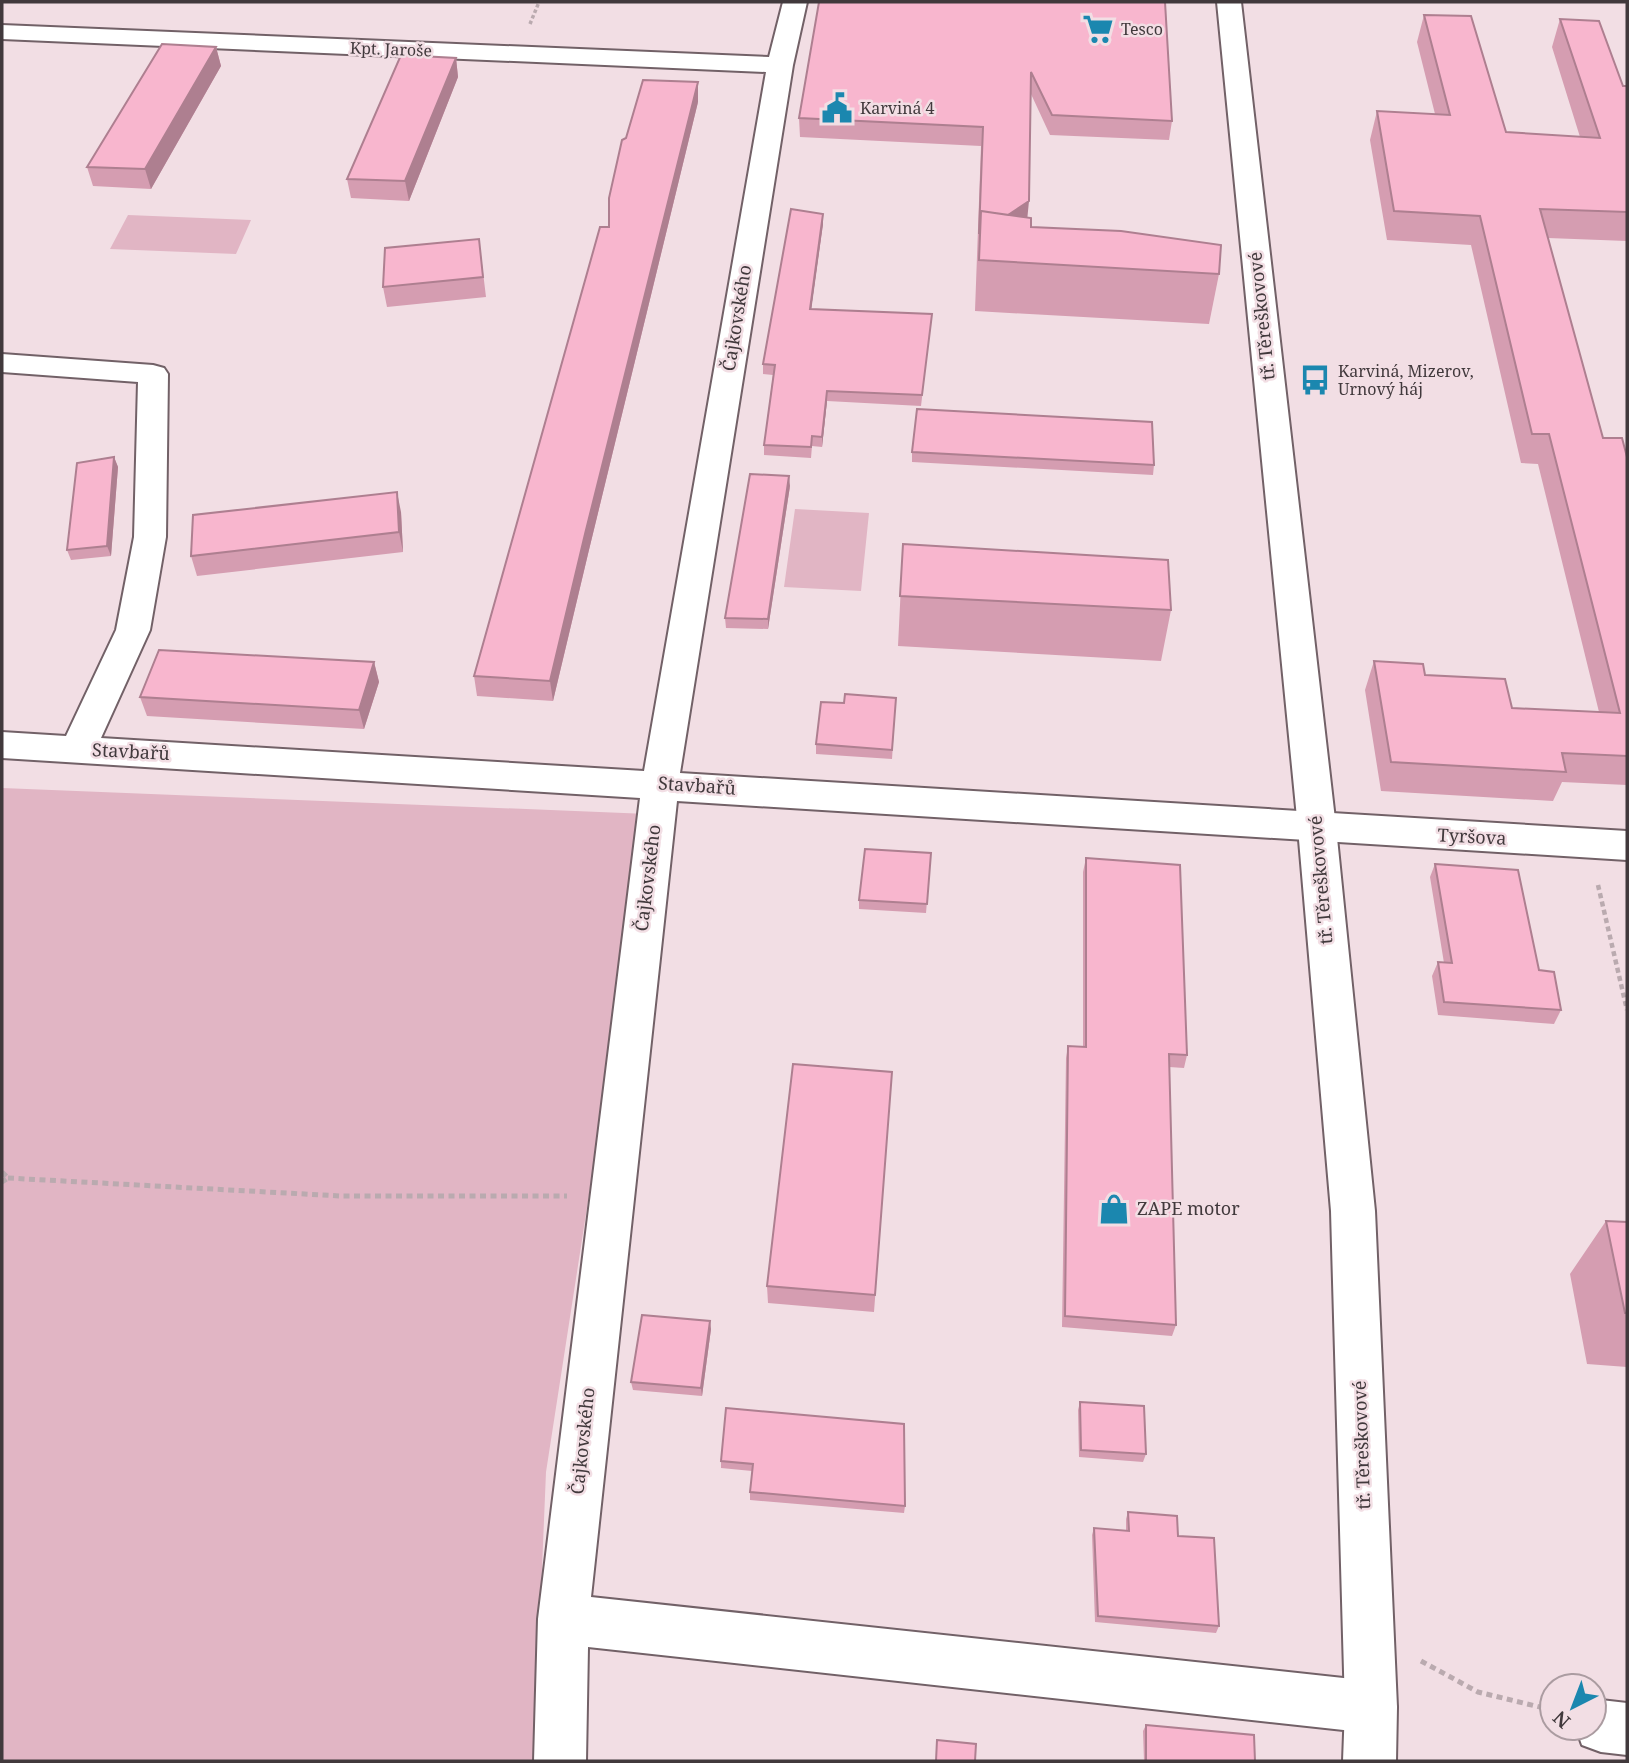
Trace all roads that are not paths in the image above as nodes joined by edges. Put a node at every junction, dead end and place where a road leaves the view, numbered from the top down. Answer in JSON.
{"nodes":[{"id":1,"x":795,"y":2,"type":"edge"},
{"id":2,"x":1229,"y":2,"type":"edge"},
{"id":3,"x":2,"y":32,"type":"edge"},
{"id":4,"x":780,"y":65,"type":"junction"},
{"id":5,"x":2,"y":363,"type":"edge"},
{"id":6,"x":2,"y":745,"type":"edge"},
{"id":7,"x":78,"y":749,"type":"junction"},
{"id":8,"x":660,"y":783,"type":"junction"},
{"id":9,"x":1317,"y":828,"type":"junction"},
{"id":10,"x":1627,"y":846,"type":"edge"},
{"id":11,"x":563,"y":1619,"type":"junction"},
{"id":12,"x":1371,"y":1707,"type":"junction"},
{"id":13,"x":560,"y":1761,"type":"edge"},
{"id":14,"x":1370,"y":1761,"type":"edge"}],
"edges":[{"from":1,"to":4,"type":"street","name":"Čajkovského"},
{"from":2,"to":9,"type":"street","name":"tř. Těreškovové"},
{"from":3,"to":4,"type":"street","name":"Kpt. Jaroše"},
{"from":4,"to":8,"type":"street","name":"Čajkovského"},
{"from":5,"to":7,"type":"street","name":"Stavbařů"},
{"from":6,"to":7,"type":"street","name":"Stavbařů"},
{"from":7,"to":8,"type":"street","name":"Stavbařů"},
{"from":8,"to":9,"type":"street","name":"Stavbařů"},
{"from":8,"to":11,"type":"street","name":"Čajkovského"},
{"from":9,"to":10,"type":"street","name":"Tyršova"},
{"from":9,"to":12,"type":"street","name":"tř. Těreškovové"},
{"from":11,"to":12,"type":"street"},
{"from":11,"to":13,"type":"street","name":"Čajkovského"},
{"from":12,"to":14,"type":"street","name":"tř. Těreškovové"}]}
